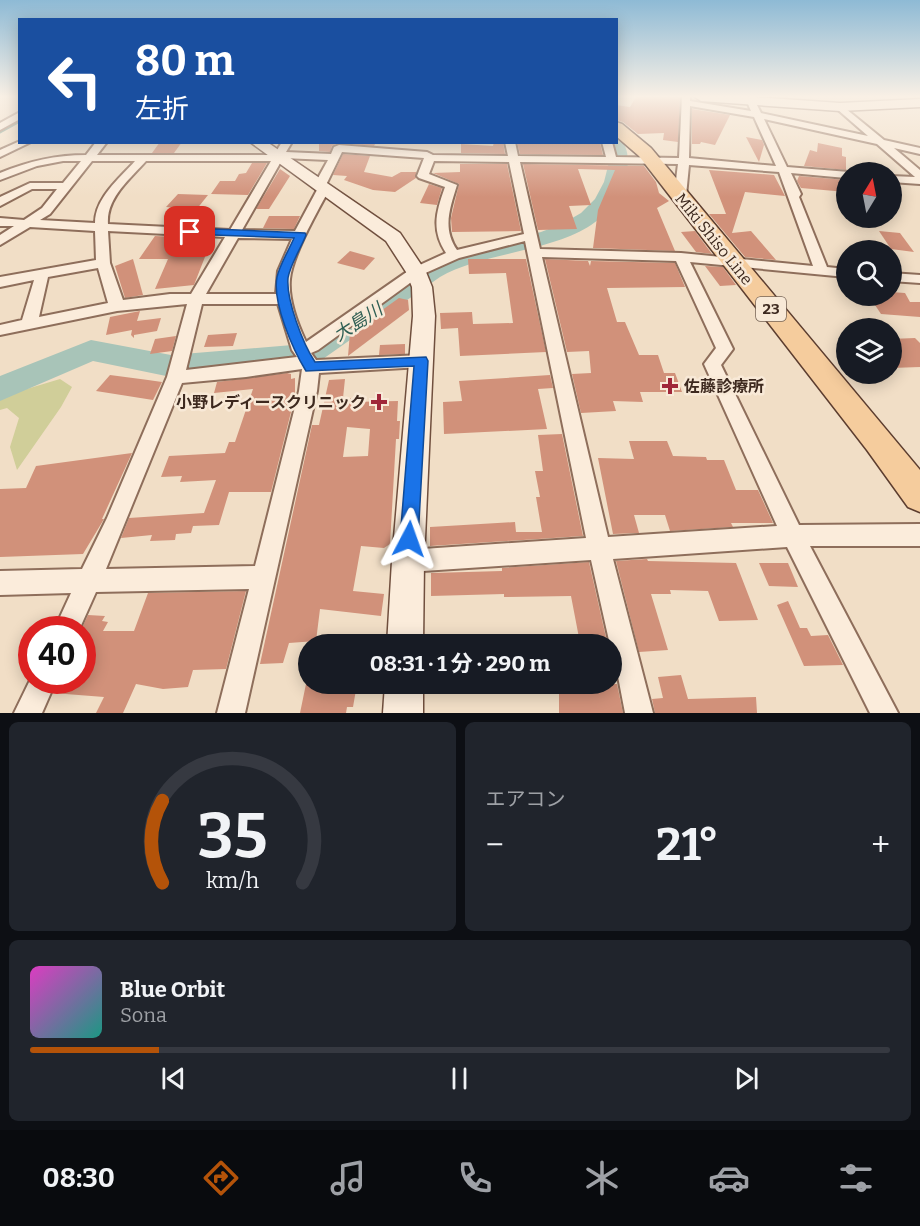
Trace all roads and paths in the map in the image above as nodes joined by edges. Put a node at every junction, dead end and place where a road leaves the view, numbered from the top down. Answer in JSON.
{"nodes":[{"id":1,"x":620,"y":130,"type":"edge"},
{"id":2,"x":685,"y":130,"type":"edge"},
{"id":3,"x":765,"y":130,"type":"edge"},
{"id":4,"x":827,"y":130,"type":"edge"},
{"id":5,"x":870,"y":130,"type":"edge"},
{"id":6,"x":880,"y":142,"type":"junction"},
{"id":7,"x":22,"y":144,"type":"edge"},
{"id":8,"x":100,"y":144,"type":"edge"},
{"id":9,"x":260,"y":144,"type":"edge"},
{"id":10,"x":286,"y":144,"type":"edge"},
{"id":11,"x":432,"y":144,"type":"edge"},
{"id":12,"x":510,"y":144,"type":"edge"},
{"id":13,"x":608,"y":144,"type":"edge"},
{"id":14,"x":338,"y":150,"type":"edge"},
{"id":15,"x":920,"y":151,"type":"edge"},
{"id":16,"x":0,"y":154,"type":"edge"},
{"id":17,"x":278,"y":156,"type":"junction"},
{"id":18,"x":428,"y":156,"type":"junction"},
{"id":19,"x":90,"y":157,"type":"junction"},
{"id":20,"x":144,"y":157,"type":"junction"},
{"id":21,"x":514,"y":160,"type":"junction"},
{"id":22,"x":612,"y":160,"type":"junction"},
{"id":23,"x":652,"y":161,"type":"junction"},
{"id":24,"x":684,"y":161,"type":"junction"},
{"id":25,"x":784,"y":170,"type":"junction"},
{"id":26,"x":836,"y":174,"type":"edge"},
{"id":27,"x":920,"y":176,"type":"edge"},
{"id":28,"x":0,"y":177,"type":"edge"},
{"id":29,"x":902,"y":180,"type":"edge"},
{"id":30,"x":920,"y":181,"type":"edge"},
{"id":31,"x":66,"y":186,"type":"junction"},
{"id":32,"x":321,"y":189,"type":"junction"},
{"id":33,"x":680,"y":196,"type":"junction"},
{"id":34,"x":0,"y":202,"type":"edge"},
{"id":35,"x":0,"y":222,"type":"edge"},
{"id":36,"x":29,"y":224,"type":"junction"},
{"id":37,"x":103,"y":226,"type":"junction"},
{"id":38,"x":233,"y":234,"type":"junction"},
{"id":39,"x":301,"y":235,"type":"junction"},
{"id":40,"x":531,"y":236,"type":"junction"},
{"id":41,"x":0,"y":241,"type":"edge"},
{"id":42,"x":536,"y":253,"type":"junction"},
{"id":43,"x":454,"y":255,"type":"junction"},
{"id":44,"x":681,"y":257,"type":"junction"},
{"id":45,"x":103,"y":263,"type":"junction"},
{"id":46,"x":732,"y":263,"type":"junction"},
{"id":47,"x":822,"y":271,"type":"junction"},
{"id":48,"x":416,"y":272,"type":"junction"},
{"id":49,"x":836,"y":272,"type":"edge"},
{"id":50,"x":42,"y":275,"type":"junction"},
{"id":51,"x":902,"y":278,"type":"edge"},
{"id":52,"x":920,"y":279,"type":"edge"},
{"id":53,"x":0,"y":282,"type":"edge"},
{"id":54,"x":196,"y":299,"type":"junction"},
{"id":55,"x":284,"y":299,"type":"junction"},
{"id":56,"x":117,"y":306,"type":"junction"},
{"id":57,"x":29,"y":324,"type":"junction"},
{"id":58,"x":0,"y":330,"type":"edge"},
{"id":59,"x":306,"y":359,"type":"junction"},
{"id":60,"x":421,"y":361,"type":"junction"},
{"id":61,"x":179,"y":368,"type":"junction"},
{"id":62,"x":920,"y":496,"type":"edge"},
{"id":63,"x":920,"y":535,"type":"edge"},
{"id":64,"x":793,"y":536,"type":"junction"},
{"id":65,"x":600,"y":550,"type":"junction"},
{"id":66,"x":408,"y":561,"type":"junction"},
{"id":67,"x":264,"y":577,"type":"junction"},
{"id":68,"x":90,"y":579,"type":"junction"},
{"id":69,"x":0,"y":583,"type":"edge"},
{"id":70,"x":73,"y":616,"type":"edge"},
{"id":71,"x":405,"y":634,"type":"edge"},
{"id":72,"x":37,"y":694,"type":"edge"},
{"id":73,"x":404,"y":694,"type":"edge"},
{"id":74,"x":28,"y":713,"type":"edge"},
{"id":75,"x":231,"y":713,"type":"edge"},
{"id":76,"x":404,"y":713,"type":"edge"},
{"id":77,"x":639,"y":713,"type":"edge"},
{"id":78,"x":885,"y":713,"type":"edge"}],
"edges":[{"from":1,"to":23,"type":"main road","name":"Miki Shiso Line","number":"23"},
{"from":2,"to":24,"type":"street"},
{"from":3,"to":25,"type":"street"},
{"from":4,"to":6,"type":"street"},
{"from":5,"to":6,"type":"street"},
{"from":6,"to":15,"type":"street"},
{"from":6,"to":27,"type":"street"},
{"from":7,"to":16,"type":"street"},
{"from":8,"to":19,"type":"street"},
{"from":9,"to":17,"type":"street"},
{"from":10,"to":17,"type":"street"},
{"from":11,"to":18,"type":"street"},
{"from":12,"to":21,"type":"street"},
{"from":13,"to":22,"type":"street"},
{"from":14,"to":17,"type":"street"},
{"from":14,"to":18,"type":"street"},
{"from":14,"to":32,"type":"street"},
{"from":17,"to":20,"type":"street"},
{"from":17,"to":32,"type":"street"},
{"from":17,"to":38,"type":"street"},
{"from":18,"to":21,"type":"street"},
{"from":18,"to":43,"type":"street"},
{"from":19,"to":20,"type":"street"},
{"from":19,"to":28,"type":"street"},
{"from":19,"to":31,"type":"street"},
{"from":20,"to":37,"type":"street"},
{"from":21,"to":22,"type":"street"},
{"from":21,"to":40,"type":"street"},
{"from":22,"to":23,"type":"street"},
{"from":23,"to":24,"type":"street"},
{"from":23,"to":33,"type":"main road","name":"Miki Shiso Line","number":"23"},
{"from":24,"to":25,"type":"street"},
{"from":24,"to":33,"type":"street"},
{"from":25,"to":26,"type":"street"},
{"from":25,"to":47,"type":"street"},
{"from":29,"to":30,"type":"street"},
{"from":31,"to":34,"type":"street"},
{"from":31,"to":36,"type":"street"},
{"from":32,"to":39,"type":"street"},
{"from":32,"to":48,"type":"street"},
{"from":33,"to":46,"type":"main road","name":"Miki Shiso Line","number":"23"},
{"from":35,"to":36,"type":"street"},
{"from":36,"to":37,"type":"street"},
{"from":36,"to":41,"type":"street"},
{"from":37,"to":38,"type":"street"},
{"from":37,"to":45,"type":"street"},
{"from":38,"to":39,"type":"street"},
{"from":38,"to":54,"type":"street"},
{"from":39,"to":55,"type":"street"},
{"from":40,"to":42,"type":"street"},
{"from":40,"to":43,"type":"street"},
{"from":42,"to":44,"type":"street"},
{"from":42,"to":65,"type":"street"},
{"from":43,"to":48,"type":"street"},
{"from":44,"to":46,"type":"street"},
{"from":44,"to":64,"type":"street"},
{"from":45,"to":50,"type":"street"},
{"from":45,"to":56,"type":"street"},
{"from":46,"to":47,"type":"street"},
{"from":46,"to":62,"type":"main road","name":"Miki Shiso Line","number":"23"},
{"from":47,"to":49,"type":"street"},
{"from":48,"to":59,"type":"street"},
{"from":48,"to":60,"type":"street"},
{"from":50,"to":53,"type":"street"},
{"from":50,"to":57,"type":"street"},
{"from":51,"to":52,"type":"street"},
{"from":54,"to":55,"type":"street"},
{"from":54,"to":56,"type":"street"},
{"from":54,"to":61,"type":"street"},
{"from":55,"to":59,"type":"street"},
{"from":56,"to":57,"type":"street"},
{"from":57,"to":58,"type":"street"},
{"from":59,"to":60,"type":"street"},
{"from":59,"to":61,"type":"street"},
{"from":59,"to":67,"type":"street"},
{"from":60,"to":66,"type":"street"},
{"from":61,"to":68,"type":"street"},
{"from":63,"to":64,"type":"street"},
{"from":64,"to":65,"type":"street"},
{"from":64,"to":78,"type":"street"},
{"from":65,"to":66,"type":"street"},
{"from":65,"to":77,"type":"street"},
{"from":66,"to":71,"type":"street"},
{"from":67,"to":68,"type":"street"},
{"from":67,"to":75,"type":"street"},
{"from":68,"to":69,"type":"street"},
{"from":68,"to":70,"type":"street"},
{"from":72,"to":74,"type":"street"},
{"from":73,"to":76,"type":"street"}]}
